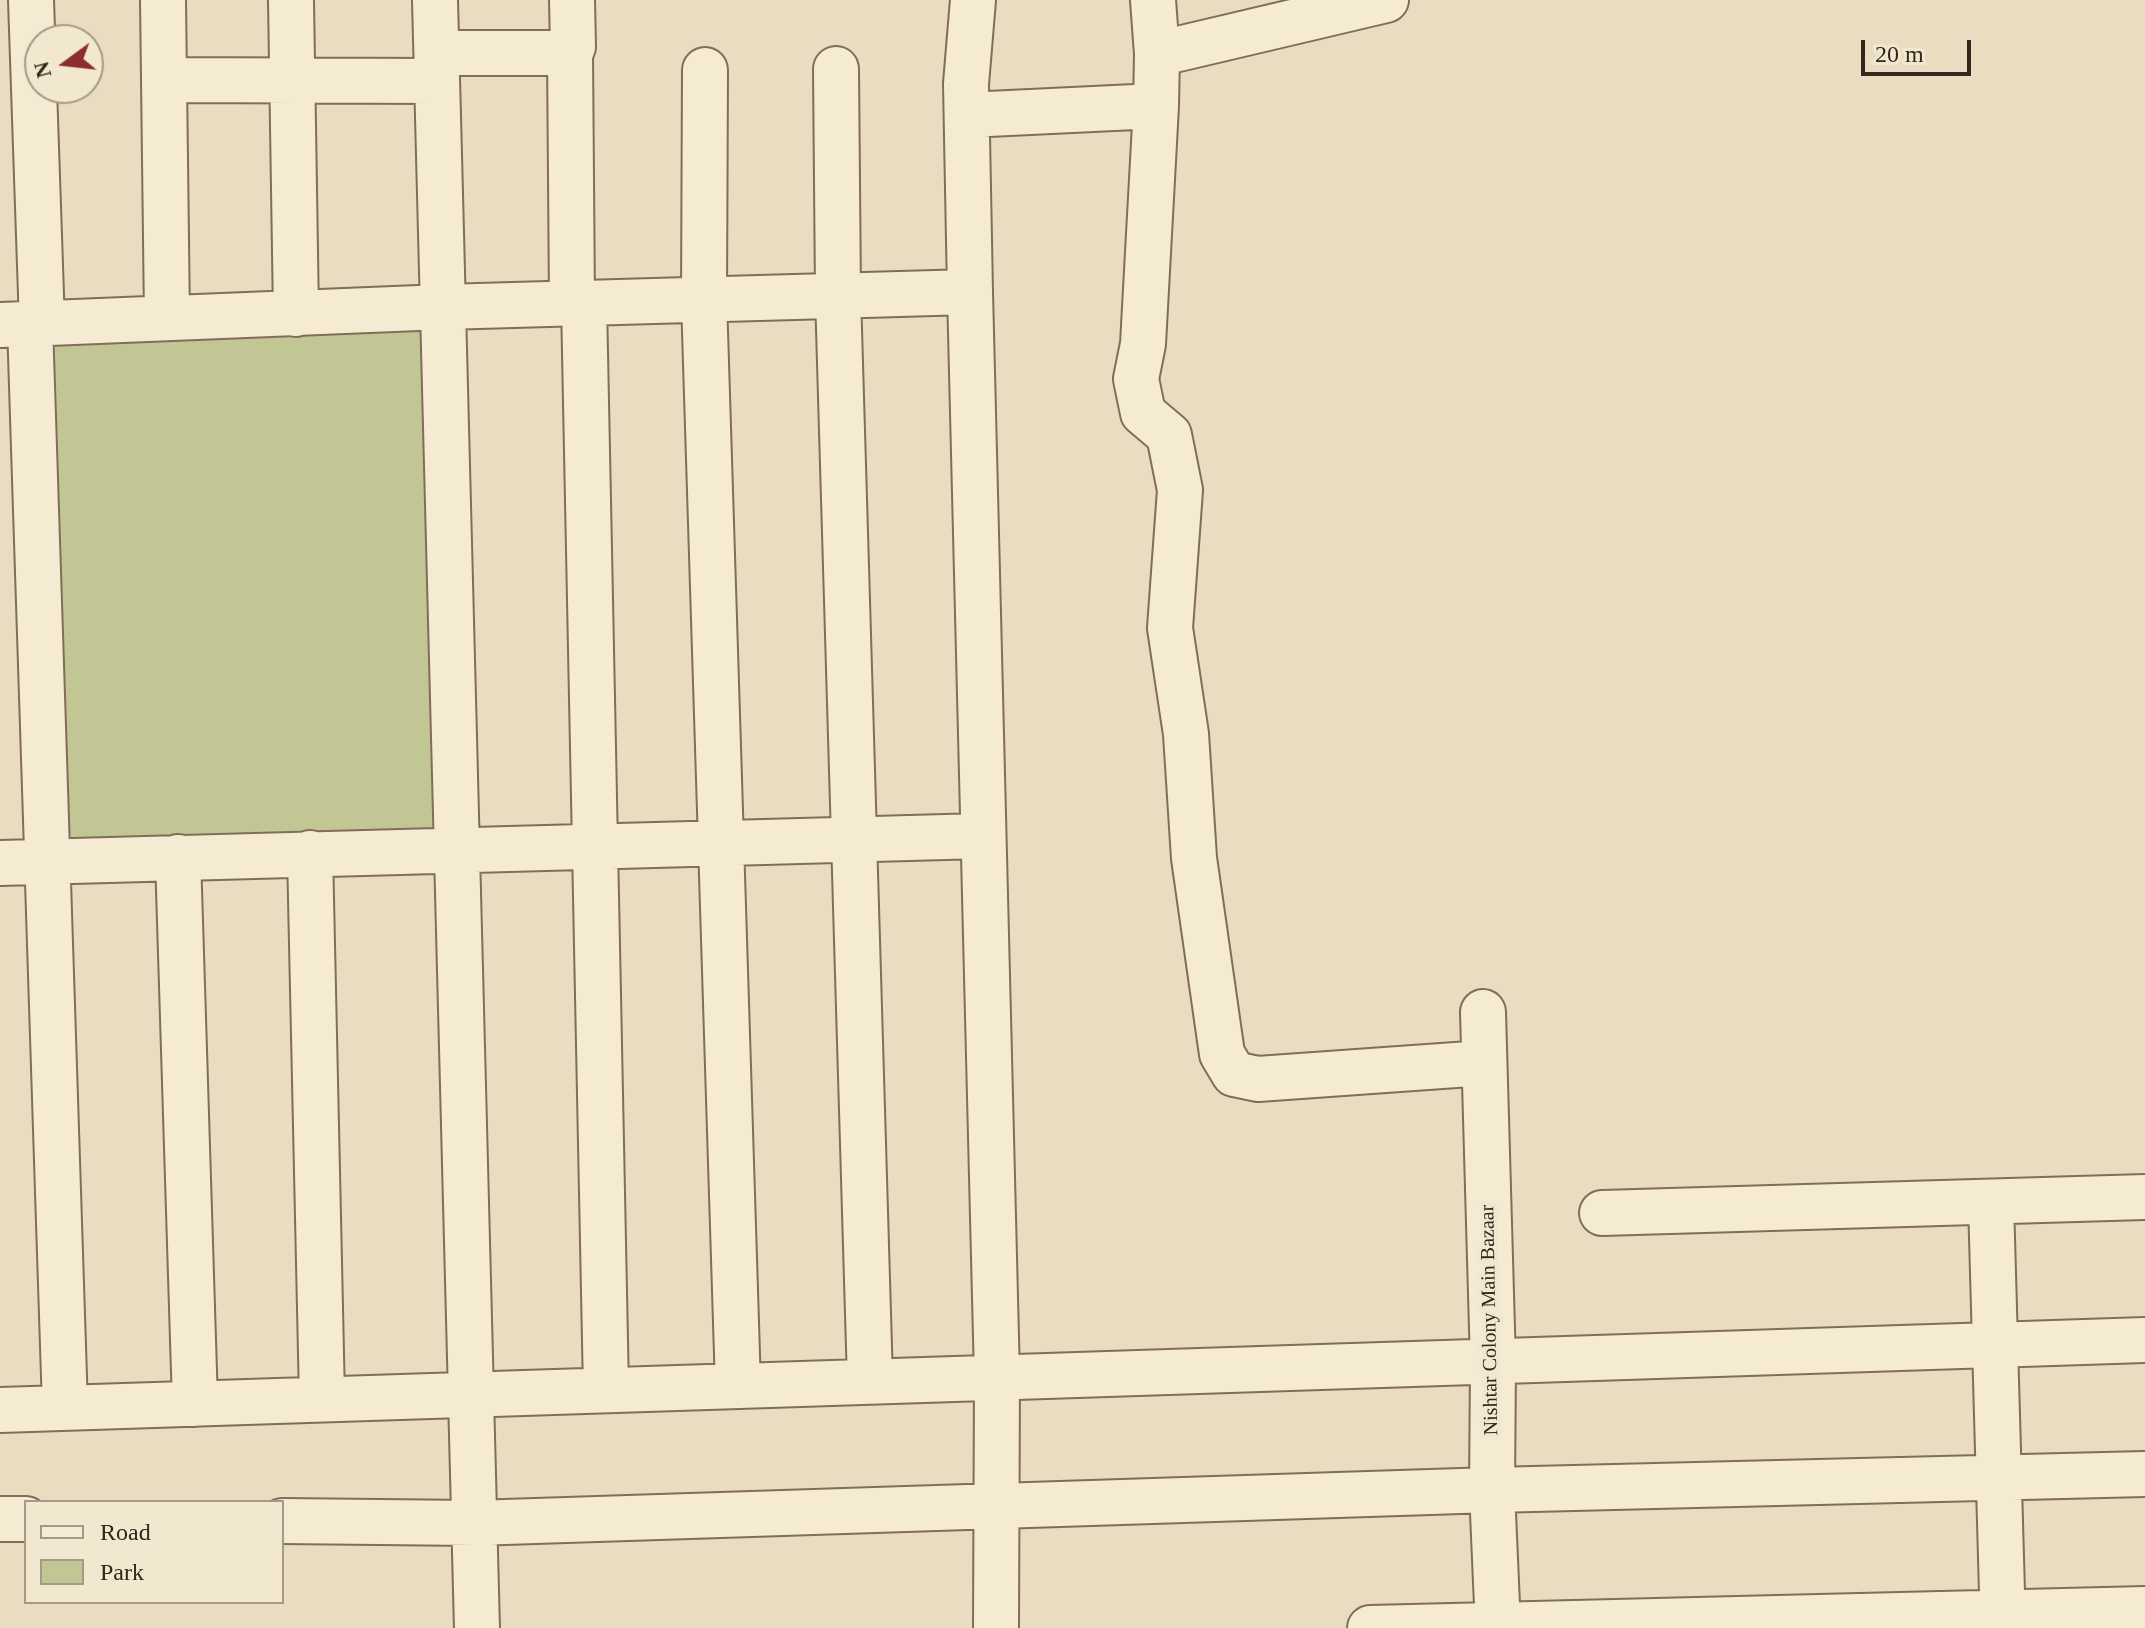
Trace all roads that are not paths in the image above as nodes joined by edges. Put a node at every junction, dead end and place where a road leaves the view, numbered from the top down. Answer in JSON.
{"nodes":[{"id":1,"x":31,"y":0,"type":"edge"},
{"id":2,"x":163,"y":0,"type":"edge"},
{"id":3,"x":291,"y":0,"type":"edge"},
{"id":4,"x":435,"y":0,"type":"edge"},
{"id":5,"x":572,"y":0,"type":"edge"},
{"id":6,"x":973,"y":0,"type":"edge"},
{"id":7,"x":1153,"y":0,"type":"edge"},
{"id":8,"x":1386,"y":0,"type":"edge"},
{"id":9,"x":570,"y":53,"type":"junction"},
{"id":10,"x":1157,"y":54,"type":"junction"},
{"id":11,"x":437,"y":67,"type":"junction"},
{"id":12,"x":836,"y":69,"type":"dead end"},
{"id":13,"x":705,"y":70,"type":"dead end"},
{"id":14,"x":166,"y":80,"type":"junction"},
{"id":15,"x":293,"y":80,"type":"junction"},
{"id":16,"x":1156,"y":106,"type":"junction"},
{"id":17,"x":967,"y":115,"type":"junction"},
{"id":18,"x":970,"y":292,"type":"junction"},
{"id":19,"x":838,"y":295,"type":"junction"},
{"id":20,"x":704,"y":299,"type":"junction"},
{"id":21,"x":578,"y":303,"type":"junction"},
{"id":22,"x":443,"y":307,"type":"junction"},
{"id":23,"x":296,"y":314,"type":"junction"},
{"id":24,"x":167,"y":318,"type":"junction"},
{"id":25,"x":24,"y":324,"type":"edge"},
{"id":26,"x":982,"y":836,"type":"junction"},
{"id":27,"x":854,"y":839,"type":"junction"},
{"id":28,"x":721,"y":842,"type":"junction"},
{"id":29,"x":595,"y":845,"type":"junction"},
{"id":30,"x":457,"y":849,"type":"junction"},
{"id":31,"x":310,"y":853,"type":"junction"},
{"id":32,"x":178,"y":857,"type":"junction"},
{"id":33,"x":47,"y":861,"type":"junction"},
{"id":34,"x":0,"y":863,"type":"edge"},
{"id":35,"x":1483,"y":1012,"type":"dead end"},
{"id":36,"x":1484,"y":1063,"type":"junction"},
{"id":37,"x":2145,"y":1197,"type":"edge"},
{"id":38,"x":1991,"y":1202,"type":"junction"},
{"id":39,"x":1602,"y":1213,"type":"dead end"},
{"id":40,"x":2145,"y":1340,"type":"edge"},
{"id":41,"x":1994,"y":1346,"type":"junction"},
{"id":42,"x":1493,"y":1364,"type":"junction"},
{"id":43,"x":997,"y":1377,"type":"junction"},
{"id":44,"x":870,"y":1381,"type":"junction"},
{"id":45,"x":738,"y":1386,"type":"junction"},
{"id":46,"x":606,"y":1390,"type":"junction"},
{"id":47,"x":471,"y":1395,"type":"junction"},
{"id":48,"x":322,"y":1399,"type":"junction"},
{"id":49,"x":195,"y":1404,"type":"junction"},
{"id":50,"x":65,"y":1408,"type":"junction"},
{"id":51,"x":0,"y":1410,"type":"edge"},
{"id":52,"x":2145,"y":1474,"type":"edge"},
{"id":53,"x":1998,"y":1479,"type":"junction"},
{"id":54,"x":1492,"y":1490,"type":"junction"},
{"id":55,"x":996,"y":1506,"type":"junction"},
{"id":56,"x":0,"y":1519,"type":"edge"},
{"id":57,"x":24,"y":1519,"type":"edge"},
{"id":58,"x":284,"y":1521,"type":"edge"},
{"id":59,"x":474,"y":1523,"type":"junction"},
{"id":60,"x":2145,"y":1609,"type":"edge"},
{"id":61,"x":2003,"y":1621,"type":"edge"},
{"id":62,"x":1498,"y":1627,"type":"edge"},
{"id":63,"x":477,"y":1628,"type":"edge"},
{"id":64,"x":996,"y":1628,"type":"edge"},
{"id":65,"x":1370,"y":1628,"type":"edge"}],
"edges":[{"from":1,"to":25,"type":"street"},
{"from":2,"to":14,"type":"street"},
{"from":3,"to":15,"type":"street"},
{"from":4,"to":11,"type":"street"},
{"from":5,"to":9,"type":"street"},
{"from":6,"to":17,"type":"street"},
{"from":7,"to":10,"type":"street"},
{"from":8,"to":10,"type":"street"},
{"from":9,"to":11,"type":"street"},
{"from":9,"to":21,"type":"street"},
{"from":10,"to":16,"type":"street"},
{"from":11,"to":15,"type":"street"},
{"from":11,"to":22,"type":"street"},
{"from":12,"to":19,"type":"street"},
{"from":13,"to":20,"type":"street"},
{"from":14,"to":15,"type":"street"},
{"from":14,"to":24,"type":"street"},
{"from":15,"to":23,"type":"street"},
{"from":16,"to":17,"type":"street"},
{"from":16,"to":36,"type":"street"},
{"from":17,"to":18,"type":"street"},
{"from":18,"to":19,"type":"street"},
{"from":18,"to":26,"type":"street"},
{"from":19,"to":20,"type":"street"},
{"from":19,"to":27,"type":"street"},
{"from":20,"to":21,"type":"street"},
{"from":20,"to":28,"type":"street"},
{"from":21,"to":22,"type":"street"},
{"from":21,"to":29,"type":"street"},
{"from":22,"to":23,"type":"street"},
{"from":22,"to":30,"type":"street"},
{"from":23,"to":24,"type":"street"},
{"from":24,"to":25,"type":"street"},
{"from":25,"to":33,"type":"street"},
{"from":26,"to":27,"type":"street"},
{"from":26,"to":43,"type":"street"},
{"from":27,"to":28,"type":"street"},
{"from":27,"to":44,"type":"street"},
{"from":28,"to":29,"type":"street"},
{"from":28,"to":45,"type":"street"},
{"from":29,"to":30,"type":"street"},
{"from":29,"to":46,"type":"street"},
{"from":30,"to":31,"type":"street"},
{"from":30,"to":47,"type":"street"},
{"from":31,"to":32,"type":"street"},
{"from":31,"to":48,"type":"street"},
{"from":32,"to":33,"type":"street"},
{"from":32,"to":49,"type":"street"},
{"from":33,"to":34,"type":"street"},
{"from":33,"to":50,"type":"street"},
{"from":35,"to":36,"type":"street","name":"Nishtar Colony Main Bazaar"},
{"from":36,"to":42,"type":"street","name":"Nishtar Colony Main Bazaar"},
{"from":37,"to":38,"type":"street"},
{"from":38,"to":39,"type":"street"},
{"from":38,"to":41,"type":"street"},
{"from":40,"to":41,"type":"street"},
{"from":41,"to":42,"type":"street"},
{"from":41,"to":53,"type":"street"},
{"from":42,"to":43,"type":"street"},
{"from":42,"to":54,"type":"street","name":"Nishtar Colony Main Bazaar"},
{"from":43,"to":44,"type":"street"},
{"from":43,"to":55,"type":"street"},
{"from":44,"to":45,"type":"street"},
{"from":45,"to":46,"type":"street"},
{"from":46,"to":47,"type":"street"},
{"from":47,"to":48,"type":"street"},
{"from":47,"to":59,"type":"street"},
{"from":48,"to":49,"type":"street"},
{"from":49,"to":50,"type":"street"},
{"from":50,"to":51,"type":"street"},
{"from":52,"to":53,"type":"street"},
{"from":53,"to":54,"type":"street"},
{"from":53,"to":61,"type":"street"},
{"from":54,"to":55,"type":"street"},
{"from":54,"to":62,"type":"street","name":"Nishtar Colony Main Bazaar"},
{"from":55,"to":59,"type":"street"},
{"from":55,"to":64,"type":"street"},
{"from":56,"to":57,"type":"street"},
{"from":58,"to":59,"type":"street"},
{"from":59,"to":63,"type":"street"},
{"from":60,"to":61,"type":"street"},
{"from":61,"to":62,"type":"street"},
{"from":62,"to":65,"type":"street"}]}
